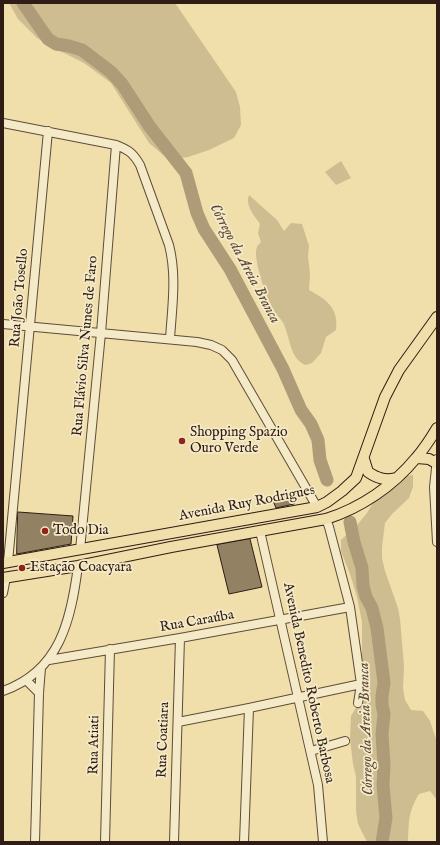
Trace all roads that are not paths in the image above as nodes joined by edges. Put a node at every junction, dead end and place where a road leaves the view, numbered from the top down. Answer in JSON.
{"nodes":[{"id":1,"x":3,"y":123,"type":"edge"},
{"id":2,"x":48,"y":131,"type":"junction"},
{"id":3,"x":116,"y":145,"type":"junction"},
{"id":4,"x":437,"y":317,"type":"edge"},
{"id":5,"x":3,"y":324,"type":"edge"},
{"id":6,"x":31,"y":326,"type":"junction"},
{"id":7,"x":101,"y":333,"type":"junction"},
{"id":8,"x":170,"y":339,"type":"junction"},
{"id":9,"x":437,"y":428,"type":"edge"},
{"id":10,"x":416,"y":458,"type":"junction"},
{"id":11,"x":364,"y":459,"type":"junction"},
{"id":12,"x":436,"y":461,"type":"edge"},
{"id":13,"x":396,"y":478,"type":"junction"},
{"id":14,"x":318,"y":507,"type":"junction"},
{"id":15,"x":326,"y":520,"type":"junction"},
{"id":16,"x":260,"y":531,"type":"junction"},
{"id":17,"x":437,"y":542,"type":"edge"},
{"id":18,"x":80,"y":550,"type":"junction"},
{"id":19,"x":6,"y":563,"type":"edge"},
{"id":20,"x":78,"y":566,"type":"junction"},
{"id":21,"x":4,"y":578,"type":"edge"},
{"id":22,"x":3,"y":593,"type":"edge"},
{"id":23,"x":350,"y":607,"type":"junction"},
{"id":24,"x":281,"y":620,"type":"junction"},
{"id":25,"x":180,"y":638,"type":"junction"},
{"id":26,"x":110,"y":650,"type":"junction"},
{"id":27,"x":48,"y":660,"type":"junction"},
{"id":28,"x":41,"y":668,"type":"junction"},
{"id":29,"x":26,"y":680,"type":"junction"},
{"id":30,"x":361,"y":684,"type":"junction"},
{"id":31,"x":3,"y":691,"type":"edge"},
{"id":32,"x":39,"y":693,"type":"junction"},
{"id":33,"x":299,"y":697,"type":"junction"},
{"id":34,"x":358,"y":703,"type":"dead end"},
{"id":35,"x":249,"y":708,"type":"junction"},
{"id":36,"x":178,"y":722,"type":"junction"},
{"id":37,"x":345,"y":741,"type":"dead end"},
{"id":38,"x":311,"y":751,"type":"junction"},
{"id":39,"x":35,"y":842,"type":"edge"},
{"id":40,"x":105,"y":842,"type":"edge"},
{"id":41,"x":174,"y":842,"type":"edge"},
{"id":42,"x":244,"y":842,"type":"edge"},
{"id":43,"x":323,"y":842,"type":"edge"}],
"edges":[{"from":1,"to":2,"type":"street"},
{"from":2,"to":3,"type":"street"},
{"from":2,"to":6,"type":"street","name":"Rua João Tosello"},
{"from":3,"to":7,"type":"street","name":"Rua Flávio Silva Nunes de Faro"},
{"from":3,"to":8,"type":"street"},
{"from":4,"to":11,"type":"main road","name":"Avenida Ruy Rodrigues"},
{"from":5,"to":6,"type":"street"},
{"from":6,"to":7,"type":"street"},
{"from":6,"to":19,"type":"street","name":"Rua João Tosello"},
{"from":7,"to":8,"type":"street"},
{"from":7,"to":18,"type":"street","name":"Rua Flávio Silva Nunes de Faro"},
{"from":8,"to":14,"type":"street"},
{"from":9,"to":10,"type":"main road","name":"Avenida Ruy Rodrigues"},
{"from":10,"to":12,"type":"main road"},
{"from":10,"to":13,"type":"main road","name":"Avenida Ruy Rodrigues"},
{"from":11,"to":13,"type":"main road"},
{"from":11,"to":14,"type":"main road","name":"Avenida Ruy Rodrigues"},
{"from":12,"to":17,"type":"street"},
{"from":13,"to":15,"type":"main road","name":"Avenida Ruy Rodrigues"},
{"from":14,"to":15,"type":"main road"},
{"from":14,"to":18,"type":"main road","name":"Avenida Ruy Rodrigues"},
{"from":15,"to":16,"type":"main road","name":"Avenida Ruy Rodrigues"},
{"from":15,"to":23,"type":"street"},
{"from":16,"to":20,"type":"main road","name":"Avenida Ruy Rodrigues"},
{"from":16,"to":24,"type":"street","name":"Avenida Benedito Roberto Barbosa"},
{"from":18,"to":19,"type":"main road","name":"Avenida Ruy Rodrigues"},
{"from":18,"to":20,"type":"main road"},
{"from":20,"to":21,"type":"main road","name":"Avenida Ruy Rodrigues"},
{"from":20,"to":27,"type":"street"},
{"from":21,"to":22,"type":"street"},
{"from":23,"to":24,"type":"street","name":"Rua Caraúba"},
{"from":23,"to":30,"type":"street"},
{"from":24,"to":25,"type":"street","name":"Rua Caraúba"},
{"from":24,"to":33,"type":"street","name":"Avenida Benedito Roberto Barbosa"},
{"from":25,"to":26,"type":"street","name":"Rua Caraúba"},
{"from":25,"to":36,"type":"street","name":"Rua Coatiara"},
{"from":26,"to":27,"type":"street","name":"Rua Caraúba"},
{"from":26,"to":40,"type":"street","name":"Rua Atiati"},
{"from":27,"to":28,"type":"street"},
{"from":28,"to":29,"type":"street"},
{"from":28,"to":32,"type":"street"},
{"from":29,"to":31,"type":"street"},
{"from":29,"to":32,"type":"street"},
{"from":30,"to":33,"type":"street"},
{"from":30,"to":34,"type":"street"},
{"from":32,"to":39,"type":"street"},
{"from":33,"to":35,"type":"street"},
{"from":33,"to":38,"type":"street","name":"Avenida Benedito Roberto Barbosa"},
{"from":35,"to":36,"type":"street"},
{"from":35,"to":42,"type":"street"},
{"from":36,"to":41,"type":"street","name":"Rua Coatiara"},
{"from":37,"to":38,"type":"street"},
{"from":38,"to":43,"type":"street","name":"Avenida Benedito Roberto Barbosa"}]}
